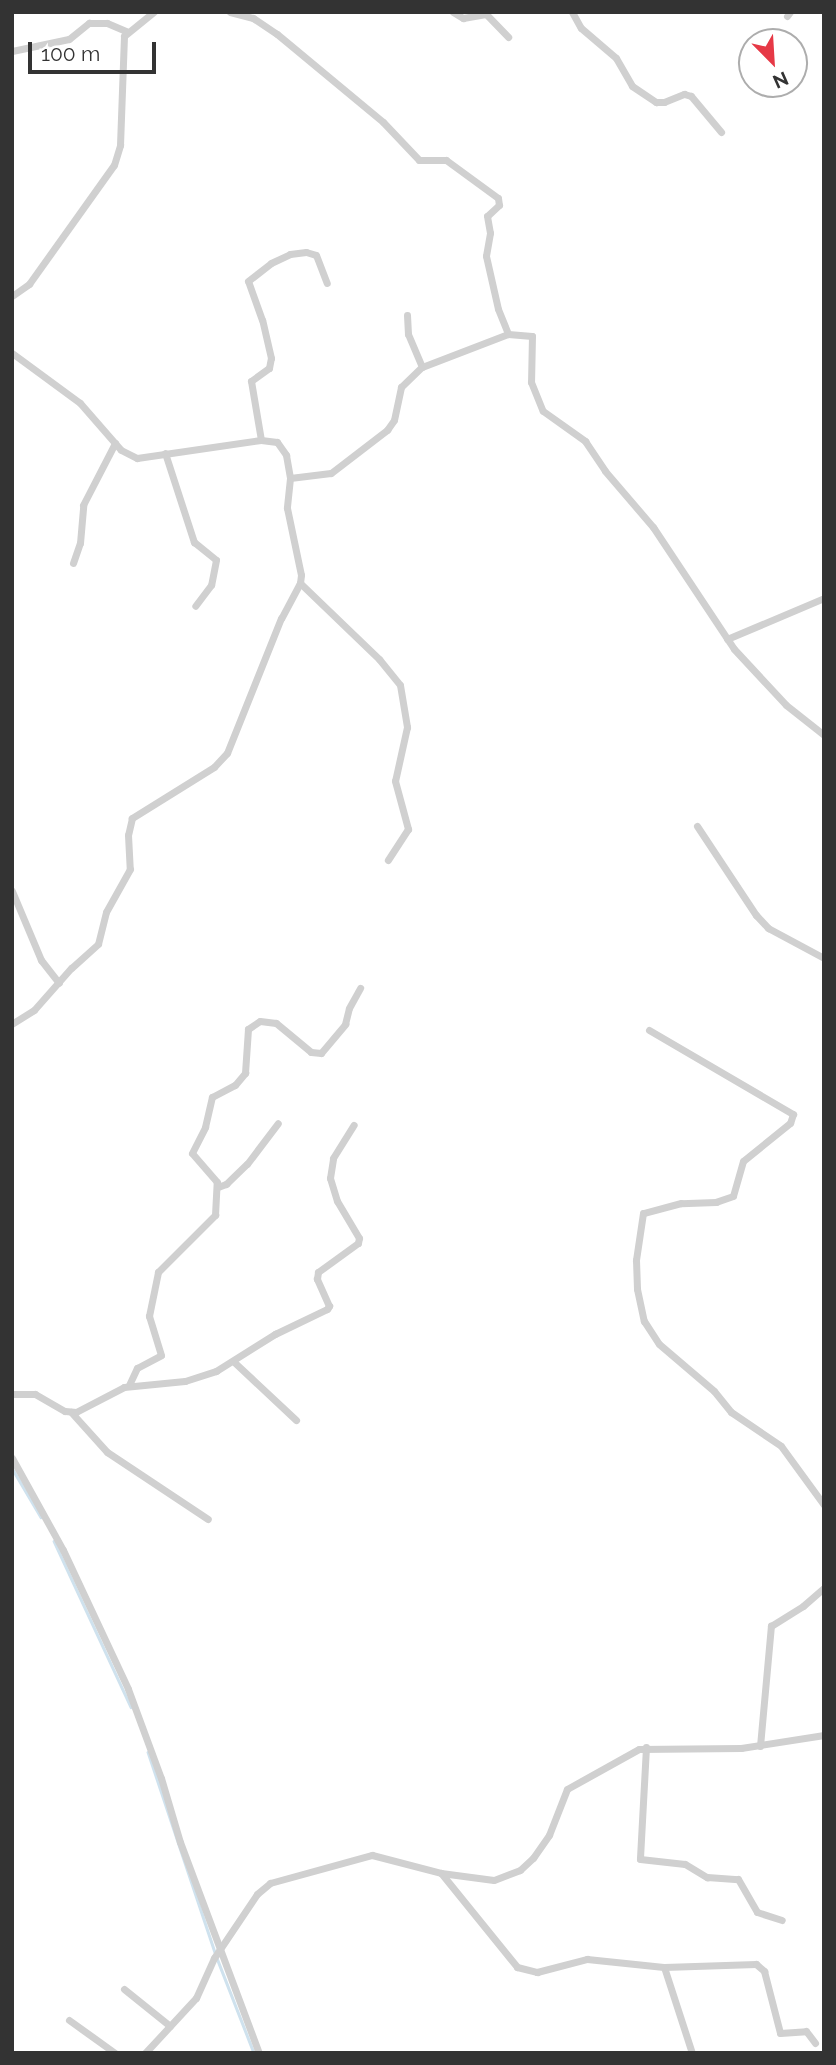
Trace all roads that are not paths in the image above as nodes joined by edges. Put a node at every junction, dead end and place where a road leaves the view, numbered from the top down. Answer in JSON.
{"nodes":[{"id":1,"x":154,"y":12,"type":"edge"},
{"id":2,"x":230,"y":12,"type":"edge"},
{"id":3,"x":453,"y":12,"type":"edge"},
{"id":4,"x":572,"y":12,"type":"edge"},
{"id":5,"x":250,"y":14,"type":"edge"},
{"id":6,"x":126,"y":31,"type":"junction"},
{"id":7,"x":508,"y":37,"type":"dead end"},
{"id":8,"x":12,"y":51,"type":"edge"},
{"id":9,"x":721,"y":132,"type":"dead end"},
{"id":10,"x":327,"y":283,"type":"dead end"},
{"id":11,"x":12,"y":296,"type":"edge"},
{"id":12,"x":407,"y":315,"type":"dead end"},
{"id":13,"x":508,"y":334,"type":"junction"},
{"id":14,"x":12,"y":353,"type":"edge"},
{"id":15,"x":422,"y":367,"type":"junction"},
{"id":16,"x":261,"y":440,"type":"junction"},
{"id":17,"x":116,"y":443,"type":"junction"},
{"id":18,"x":165,"y":453,"type":"junction"},
{"id":19,"x":290,"y":478,"type":"junction"},
{"id":20,"x":73,"y":563,"type":"dead end"},
{"id":21,"x":300,"y":583,"type":"junction"},
{"id":22,"x":824,"y":598,"type":"edge"},
{"id":23,"x":195,"y":606,"type":"dead end"},
{"id":24,"x":727,"y":639,"type":"junction"},
{"id":25,"x":824,"y":735,"type":"edge"},
{"id":26,"x":697,"y":826,"type":"dead end"},
{"id":27,"x":387,"y":860,"type":"dead end"},
{"id":28,"x":12,"y":891,"type":"edge"},
{"id":29,"x":824,"y":958,"type":"edge"},
{"id":30,"x":59,"y":983,"type":"junction"},
{"id":31,"x":360,"y":988,"type":"dead end"},
{"id":32,"x":12,"y":1024,"type":"edge"},
{"id":33,"x":649,"y":1030,"type":"dead end"},
{"id":34,"x":278,"y":1123,"type":"dead end"},
{"id":35,"x":354,"y":1125,"type":"dead end"},
{"id":36,"x":218,"y":1187,"type":"junction"},
{"id":37,"x":234,"y":1362,"type":"junction"},
{"id":38,"x":129,"y":1385,"type":"junction"},
{"id":39,"x":12,"y":1394,"type":"edge"},
{"id":40,"x":71,"y":1412,"type":"junction"},
{"id":41,"x":296,"y":1420,"type":"dead end"},
{"id":42,"x":12,"y":1458,"type":"edge"},
{"id":43,"x":824,"y":1505,"type":"edge"},
{"id":44,"x":208,"y":1519,"type":"dead end"},
{"id":45,"x":824,"y":1588,"type":"edge"},
{"id":46,"x":824,"y":1735,"type":"edge"},
{"id":47,"x":760,"y":1746,"type":"junction"},
{"id":48,"x":646,"y":1747,"type":"junction"},
{"id":49,"x":441,"y":1872,"type":"junction"},
{"id":50,"x":782,"y":1920,"type":"dead end"},
{"id":51,"x":217,"y":1953,"type":"junction"},
{"id":52,"x":664,"y":1968,"type":"junction"},
{"id":53,"x":124,"y":1989,"type":"dead end"},
{"id":54,"x":69,"y":2020,"type":"dead end"},
{"id":55,"x":170,"y":2026,"type":"junction"},
{"id":56,"x":815,"y":2043,"type":"dead end"},
{"id":57,"x":115,"y":2053,"type":"edge"},
{"id":58,"x":145,"y":2053,"type":"edge"},
{"id":59,"x":259,"y":2053,"type":"edge"},
{"id":60,"x":692,"y":2053,"type":"edge"}],
"edges":[{"from":1,"to":6,"type":"street"},
{"from":2,"to":5,"type":"street"},
{"from":3,"to":7,"type":"street"},
{"from":4,"to":9,"type":"street"},
{"from":5,"to":13,"type":"street"},
{"from":6,"to":8,"type":"street"},
{"from":6,"to":11,"type":"street"},
{"from":10,"to":16,"type":"street"},
{"from":12,"to":15,"type":"street"},
{"from":13,"to":15,"type":"street"},
{"from":13,"to":24,"type":"street"},
{"from":14,"to":17,"type":"street"},
{"from":15,"to":19,"type":"street"},
{"from":16,"to":18,"type":"street"},
{"from":16,"to":19,"type":"street"},
{"from":17,"to":18,"type":"street"},
{"from":17,"to":20,"type":"street"},
{"from":18,"to":23,"type":"street"},
{"from":19,"to":21,"type":"street"},
{"from":21,"to":27,"type":"street"},
{"from":21,"to":30,"type":"street"},
{"from":22,"to":24,"type":"street"},
{"from":24,"to":25,"type":"street"},
{"from":26,"to":29,"type":"street"},
{"from":28,"to":30,"type":"street"},
{"from":30,"to":32,"type":"street"},
{"from":31,"to":36,"type":"street"},
{"from":33,"to":43,"type":"street"},
{"from":34,"to":36,"type":"street"},
{"from":35,"to":37,"type":"street"},
{"from":36,"to":38,"type":"street"},
{"from":37,"to":38,"type":"street"},
{"from":37,"to":41,"type":"street"},
{"from":38,"to":40,"type":"street"},
{"from":39,"to":40,"type":"street"},
{"from":40,"to":44,"type":"street"},
{"from":42,"to":51,"type":"street"},
{"from":45,"to":47,"type":"street"},
{"from":46,"to":47,"type":"street"},
{"from":47,"to":48,"type":"street"},
{"from":48,"to":49,"type":"street"},
{"from":48,"to":50,"type":"street"},
{"from":49,"to":51,"type":"street"},
{"from":49,"to":52,"type":"street"},
{"from":51,"to":55,"type":"street"},
{"from":51,"to":59,"type":"street"},
{"from":52,"to":56,"type":"street"},
{"from":52,"to":60,"type":"street"},
{"from":53,"to":55,"type":"street"},
{"from":54,"to":57,"type":"street"},
{"from":55,"to":58,"type":"street"}]}
